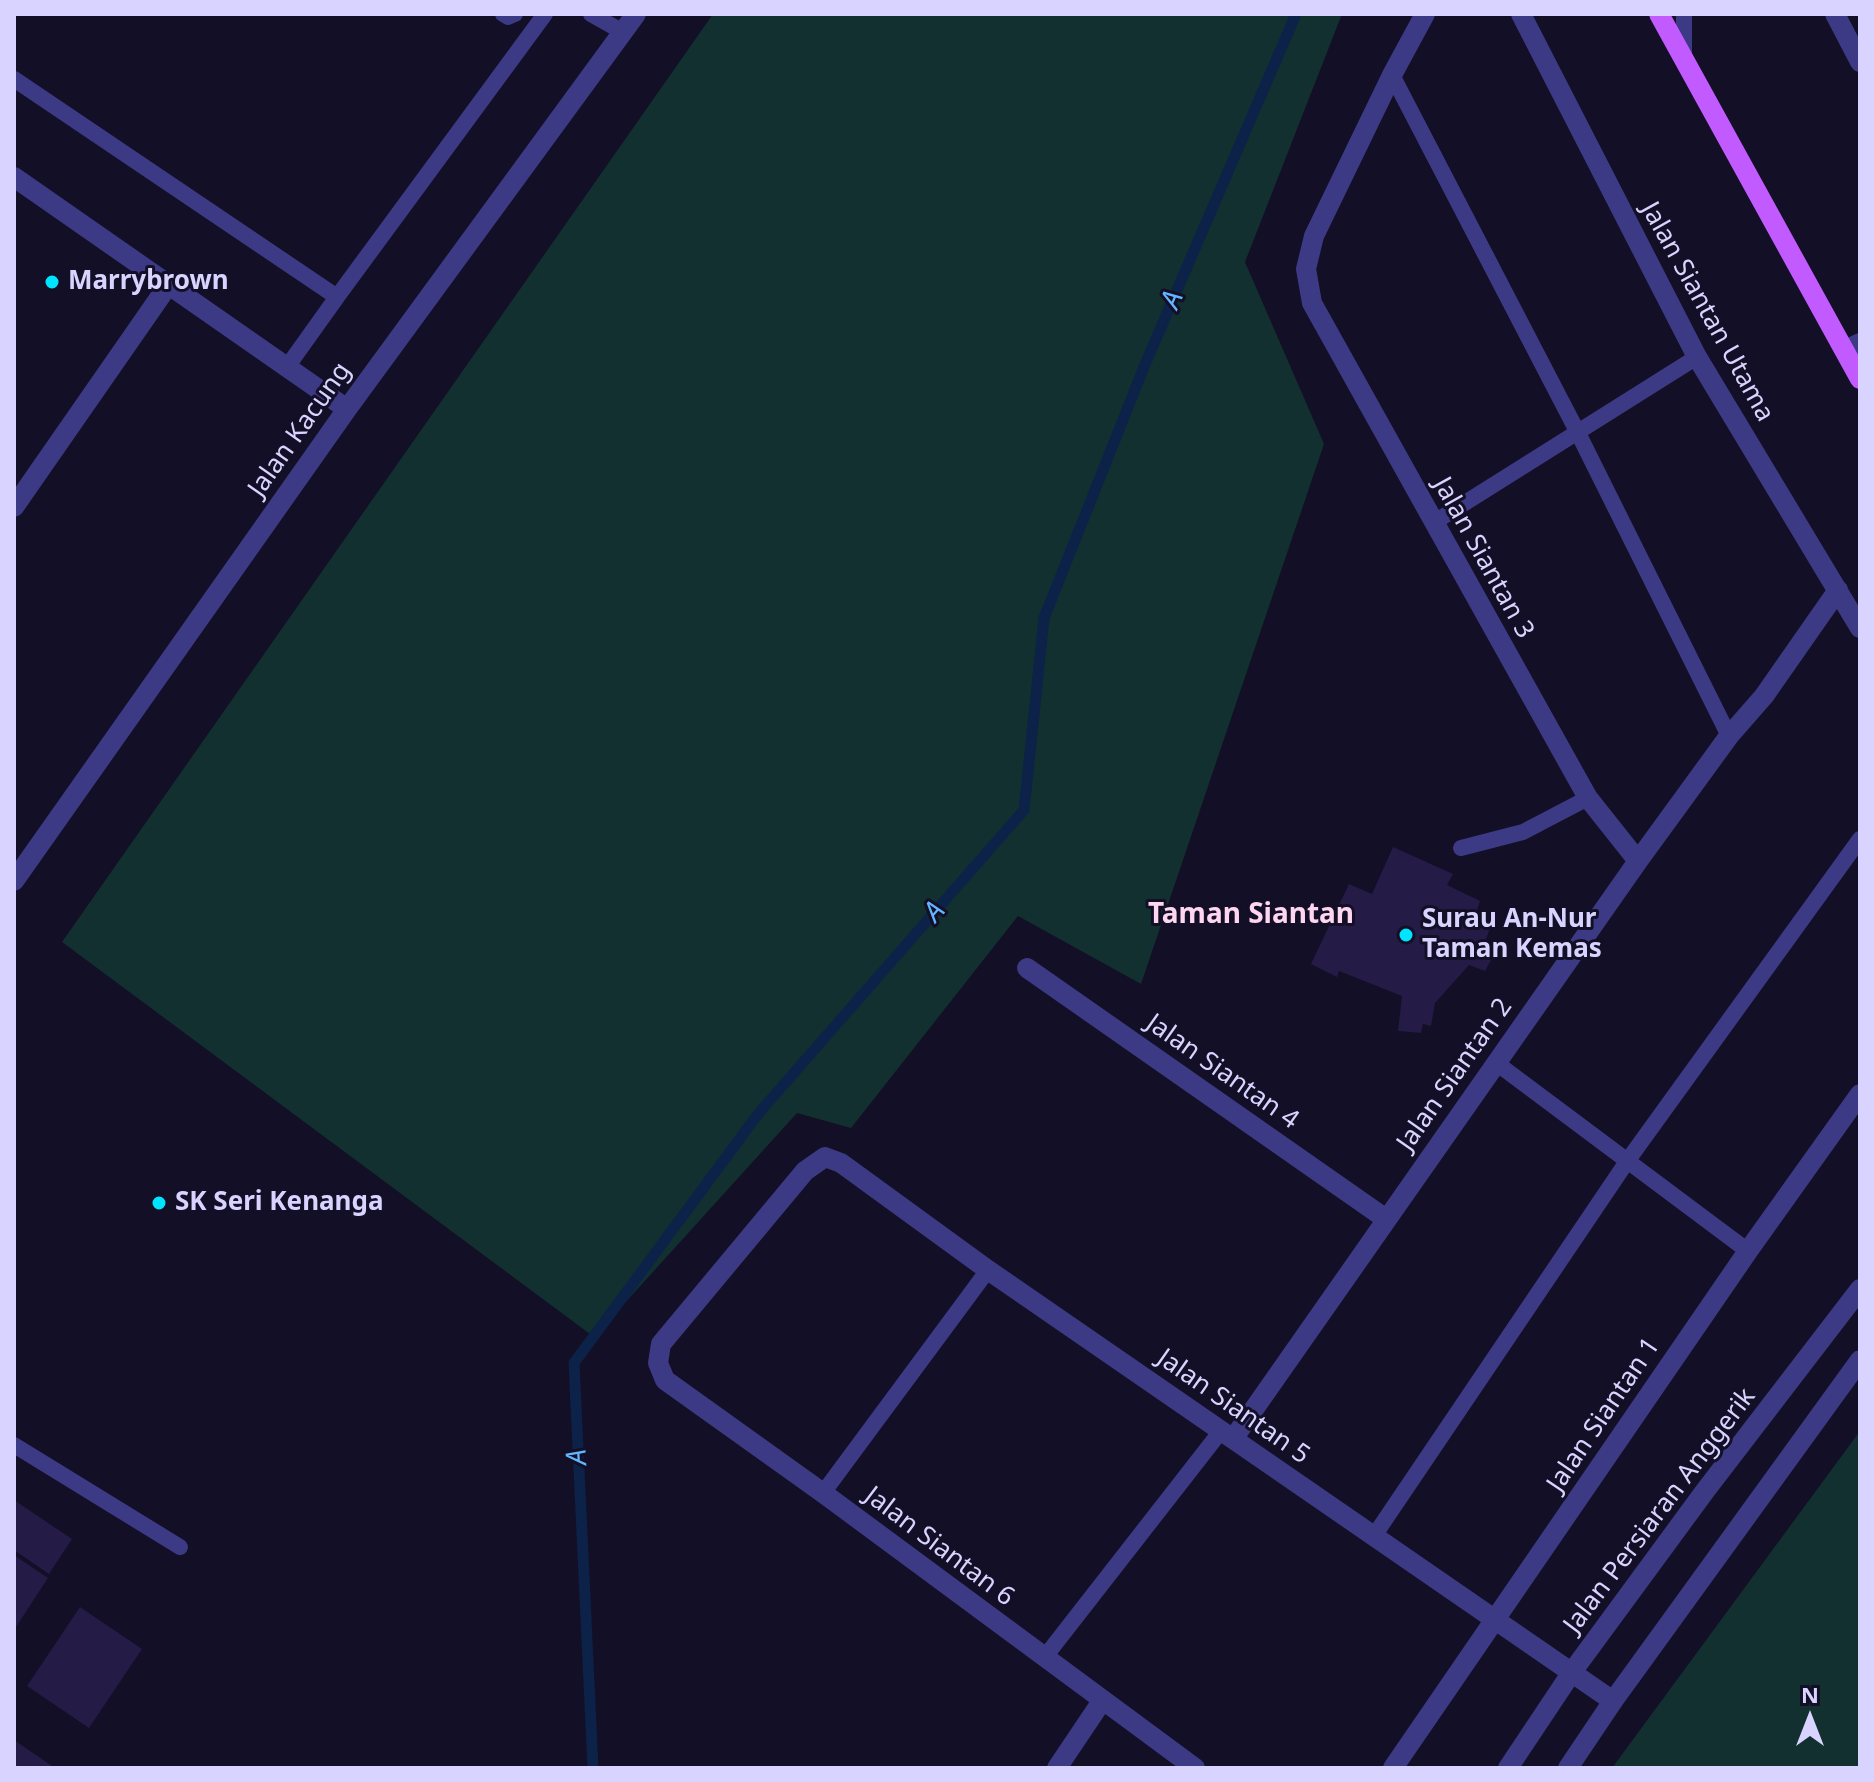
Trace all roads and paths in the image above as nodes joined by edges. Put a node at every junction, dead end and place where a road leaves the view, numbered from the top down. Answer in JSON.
{"nodes":[{"id":1,"x":503,"y":14,"type":"edge"},
{"id":2,"x":515,"y":14,"type":"edge"},
{"id":3,"x":545,"y":14,"type":"edge"},
{"id":4,"x":591,"y":14,"type":"edge"},
{"id":5,"x":636,"y":14,"type":"edge"},
{"id":6,"x":1425,"y":14,"type":"edge"},
{"id":7,"x":1521,"y":14,"type":"edge"},
{"id":8,"x":1659,"y":14,"type":"edge"},
{"id":9,"x":1684,"y":14,"type":"edge"},
{"id":10,"x":1835,"y":14,"type":"edge"},
{"id":11,"x":623,"y":32,"type":"junction"},
{"id":12,"x":1684,"y":58,"type":"junction"},
{"id":13,"x":1860,"y":62,"type":"edge"},
{"id":14,"x":1392,"y":75,"type":"junction"},
{"id":15,"x":14,"y":79,"type":"edge"},
{"id":16,"x":14,"y":177,"type":"edge"},
{"id":17,"x":169,"y":284,"type":"junction"},
{"id":18,"x":337,"y":297,"type":"junction"},
{"id":19,"x":1853,"y":347,"type":"edge"},
{"id":20,"x":1697,"y":357,"type":"junction"},
{"id":21,"x":287,"y":367,"type":"junction"},
{"id":22,"x":1860,"y":379,"type":"edge"},
{"id":23,"x":347,"y":409,"type":"junction"},
{"id":24,"x":1578,"y":433,"type":"junction"},
{"id":25,"x":14,"y":507,"type":"edge"},
{"id":26,"x":1433,"y":523,"type":"junction"},
{"id":27,"x":1838,"y":590,"type":"junction"},
{"id":28,"x":1860,"y":628,"type":"edge"},
{"id":29,"x":1729,"y":736,"type":"junction"},
{"id":30,"x":1588,"y":798,"type":"junction"},
{"id":31,"x":1860,"y":839,"type":"edge"},
{"id":32,"x":1461,"y":848,"type":"dead end"},
{"id":33,"x":1638,"y":861,"type":"junction"},
{"id":34,"x":14,"y":881,"type":"edge"},
{"id":35,"x":1027,"y":968,"type":"dead end"},
{"id":36,"x":1495,"y":1062,"type":"junction"},
{"id":37,"x":1860,"y":1094,"type":"edge"},
{"id":38,"x":1628,"y":1160,"type":"junction"},
{"id":39,"x":1386,"y":1219,"type":"junction"},
{"id":40,"x":1748,"y":1251,"type":"junction"},
{"id":41,"x":988,"y":1270,"type":"junction"},
{"id":42,"x":1860,"y":1289,"type":"edge"},
{"id":43,"x":1860,"y":1360,"type":"edge"},
{"id":44,"x":658,"y":1363,"type":"joint"},
{"id":45,"x":1227,"y":1435,"type":"junction"},
{"id":46,"x":14,"y":1445,"type":"edge"},
{"id":47,"x":823,"y":1493,"type":"junction"},
{"id":48,"x":1374,"y":1536,"type":"junction"},
{"id":49,"x":180,"y":1547,"type":"dead end"},
{"id":50,"x":1495,"y":1620,"type":"junction"},
{"id":51,"x":1044,"y":1658,"type":"junction"},
{"id":52,"x":1572,"y":1672,"type":"junction"},
{"id":53,"x":1102,"y":1701,"type":"junction"},
{"id":54,"x":1613,"y":1701,"type":"junction"},
{"id":55,"x":1057,"y":1768,"type":"edge"},
{"id":56,"x":1195,"y":1768,"type":"edge"},
{"id":57,"x":1393,"y":1768,"type":"edge"},
{"id":58,"x":1508,"y":1768,"type":"edge"},
{"id":59,"x":1568,"y":1768,"type":"edge"}],
"edges":[{"from":1,"to":2,"type":"lane"},
{"from":3,"to":18,"type":"lane"},
{"from":4,"to":11,"type":"lane"},
{"from":5,"to":11,"type":"street","name":"Jalan Kacung"},
{"from":6,"to":14,"type":"street"},
{"from":7,"to":20,"type":"street","name":"Jalan Siantan Utama"},
{"from":8,"to":12,"type":"main road"},
{"from":9,"to":12,"type":"lane"},
{"from":10,"to":13,"type":"street"},
{"from":11,"to":23,"type":"street","name":"Jalan Kacung"},
{"from":12,"to":19,"type":"main road"},
{"from":14,"to":24,"type":"lane"},
{"from":14,"to":26,"type":"street","name":"Jalan Siantan 3"},
{"from":15,"to":18,"type":"lane"},
{"from":16,"to":17,"type":"street"},
{"from":17,"to":21,"type":"street"},
{"from":17,"to":25,"type":"street"},
{"from":18,"to":21,"type":"lane"},
{"from":19,"to":22,"type":"main road"},
{"from":20,"to":24,"type":"lane"},
{"from":20,"to":27,"type":"street","name":"Jalan Siantan Utama"},
{"from":21,"to":23,"type":"street"},
{"from":23,"to":34,"type":"street","name":"Jalan Kacung"},
{"from":24,"to":26,"type":"lane"},
{"from":24,"to":29,"type":"lane"},
{"from":26,"to":30,"type":"street","name":"Jalan Siantan 3"},
{"from":27,"to":28,"type":"street","name":"Jalan Siantan Utama"},
{"from":27,"to":29,"type":"street","name":"Jalan Siantan 2"},
{"from":29,"to":33,"type":"street","name":"Jalan Siantan 2"},
{"from":30,"to":32,"type":"lane"},
{"from":30,"to":33,"type":"street","name":"Jalan Siantan 3"},
{"from":31,"to":38,"type":"lane"},
{"from":33,"to":36,"type":"street","name":"Jalan Siantan 2"},
{"from":35,"to":39,"type":"street","name":"Jalan Siantan 4"},
{"from":36,"to":38,"type":"lane"},
{"from":36,"to":39,"type":"street","name":"Jalan Siantan 2"},
{"from":37,"to":40,"type":"street","name":"Jalan Siantan 1"},
{"from":38,"to":40,"type":"lane"},
{"from":38,"to":48,"type":"lane"},
{"from":39,"to":45,"type":"street","name":"Jalan Siantan 2"},
{"from":40,"to":50,"type":"street","name":"Jalan Siantan 1"},
{"from":41,"to":44,"type":"street","name":"Jalan Siantan 5"},
{"from":41,"to":45,"type":"street","name":"Jalan Siantan 5"},
{"from":41,"to":47,"type":"lane"},
{"from":42,"to":52,"type":"street","name":"Jalan Persiaran Anggerik"},
{"from":43,"to":54,"type":"street"},
{"from":44,"to":47,"type":"street","name":"Jalan Siantan 6"},
{"from":45,"to":48,"type":"street","name":"Jalan Siantan 5"},
{"from":45,"to":51,"type":"lane"},
{"from":46,"to":49,"type":"lane"},
{"from":47,"to":51,"type":"street","name":"Jalan Siantan 6"},
{"from":48,"to":50,"type":"street","name":"Jalan Siantan 5"},
{"from":50,"to":52,"type":"street","name":"Jalan Siantan 5"},
{"from":50,"to":57,"type":"street","name":"Jalan Siantan 1"},
{"from":51,"to":53,"type":"street","name":"Jalan Siantan 6"},
{"from":52,"to":54,"type":"street","name":"Jalan Siantan 5"},
{"from":52,"to":58,"type":"street","name":"Jalan Persiaran Anggerik"},
{"from":53,"to":55,"type":"street"},
{"from":53,"to":56,"type":"street","name":"Jalan Siantan 6"},
{"from":54,"to":59,"type":"street"}]}
